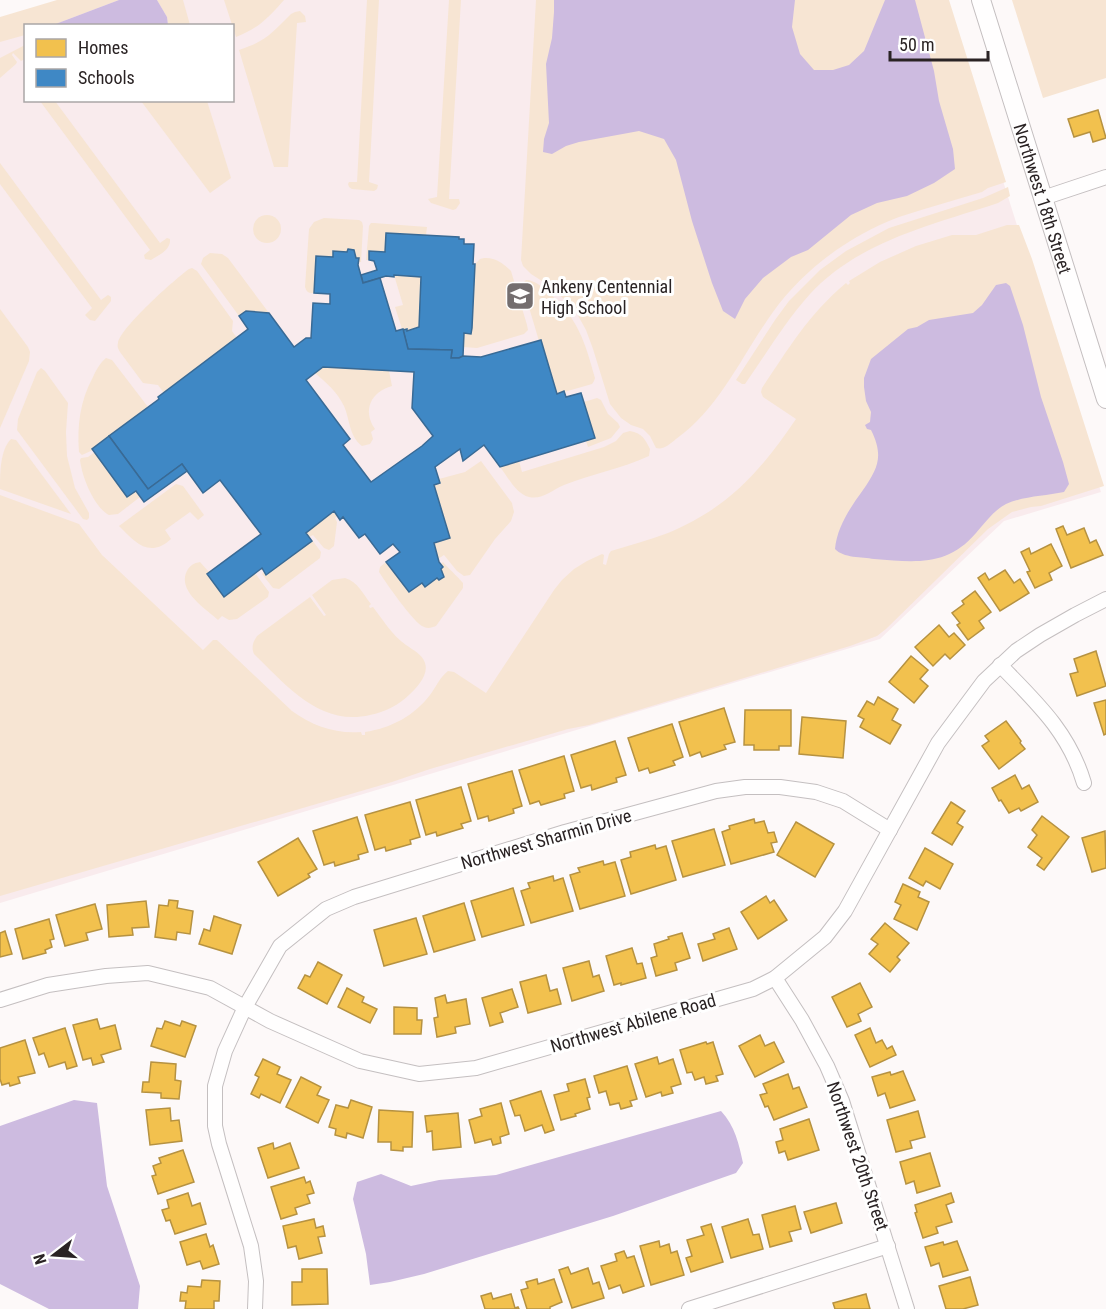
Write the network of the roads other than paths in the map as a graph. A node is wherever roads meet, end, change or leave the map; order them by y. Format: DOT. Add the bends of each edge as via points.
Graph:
graph roads {
  1 [pos="981,0"];
  2 [pos="1106,177"];
  3 [pos="1043,198"];
  4 [pos="1106,399"];
  5 [pos="1106,599"];
  6 [pos="1000,665"];
  7 [pos="1084,783"];
  8 [pos="890,830"];
  9 [pos="775,978"];
  10 [pos="0,1000"];
  11 [pos="245,1007"];
  12 [pos="888,1246"];
  13 [pos="255,1309"];
  14 [pos="689,1309"];
  15 [pos="907,1309"];
  1 -- 3 [label="main road, Northwest 18th Street"];
  2 -- 3 [label="street"];
  3 -- 4 [label="main road, Northwest 18th Street"];
  5 -- 6 [label="street, Northwest Abilene Road" via="1040,635"];
  6 -- 7 [label="street" via="1051,719 1078,764"];
  6 -- 8 [label="street, Northwest Abilene Road" via="938,743"];
  8 -- 9 [label="street, Northwest Abilene Road" via="845,911 825,937"];
  8 -- 11 [label="street, Northwest Sharmin Drive" via="843,801 816,792 745,787 716,791 565,832 326,909 280,946"];
  9 -- 11 [label="street, Northwest Abilene Road" via="753,989 476,1068 418,1074 360,1061"];
  9 -- 12 [label="street, Northwest 20th Street" via="802,1020 842,1101"];
  10 -- 11 [label="street, Northwest Abilene Road" via="48,985 148,973 210,988"];
  11 -- 13 [label="street, Northwest Sharmin Drive" via="220,1066 214,1107 219,1144 251,1246"];
  12 -- 14 [label="street"];
  12 -- 15 [label="street, Northwest 20th Street"];
}
